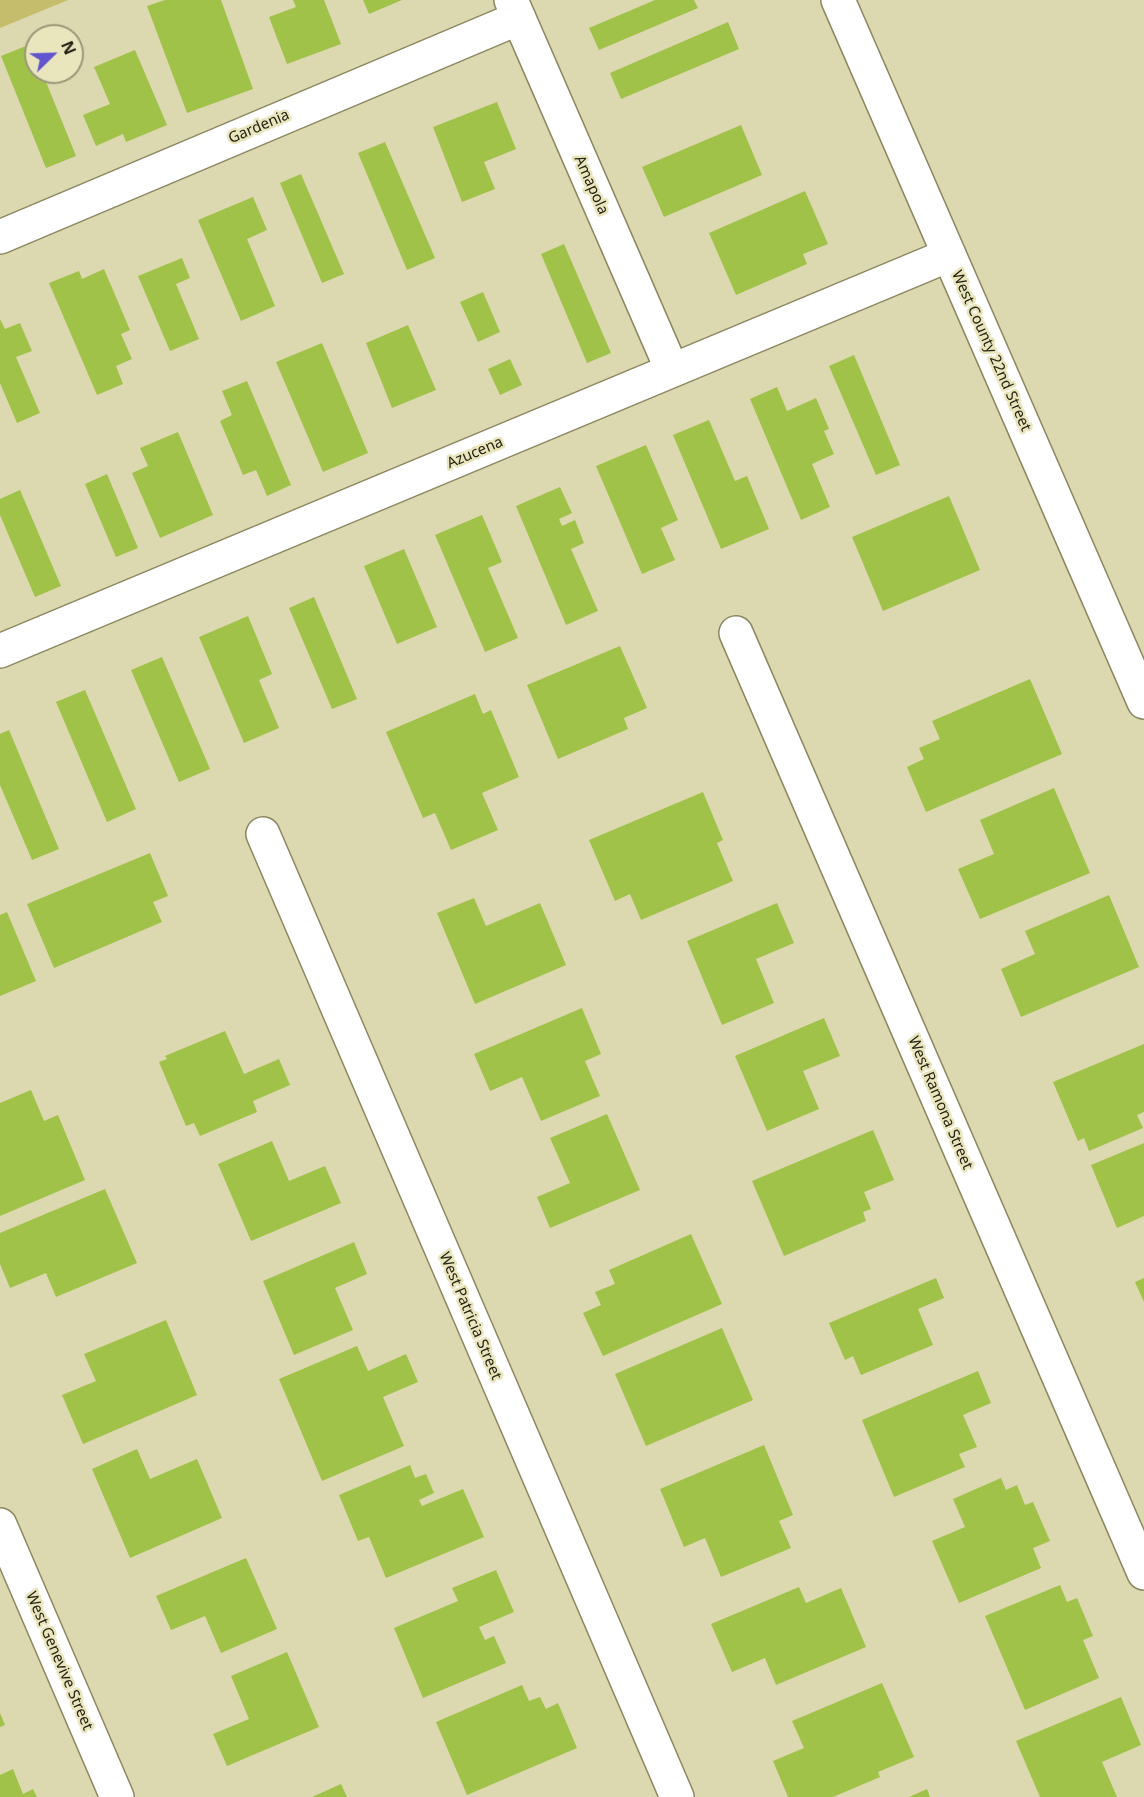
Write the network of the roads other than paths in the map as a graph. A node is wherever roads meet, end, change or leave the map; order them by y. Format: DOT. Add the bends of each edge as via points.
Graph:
graph roads {
  1 [pos="838,0"];
  2 [pos="515,9"];
  3 [pos="0,237"];
  4 [pos="949,255"];
  5 [pos="672,370"];
  6 [pos="736,633"];
  7 [pos="0,651"];
  8 [pos="1144,702"];
  9 [pos="263,834"];
  10 [pos="0,1525"];
  11 [pos="1144,1573"];
  12 [pos="117,1797"];
  13 [pos="677,1797"];
  1 -- 4 [label="street, West County 22nd Street"];
  2 -- 3 [label="street, Gardenia"];
  2 -- 5 [label="street, Amapola"];
  4 -- 5 [label="street, Azucena"];
  4 -- 8 [label="street, West County 22nd Street"];
  5 -- 7 [label="street, Azucena"];
  6 -- 11 [label="street, West Ramona Street"];
  9 -- 13 [label="street, West Patricia Street"];
  10 -- 12 [label="street, West Genevive Street"];
}
